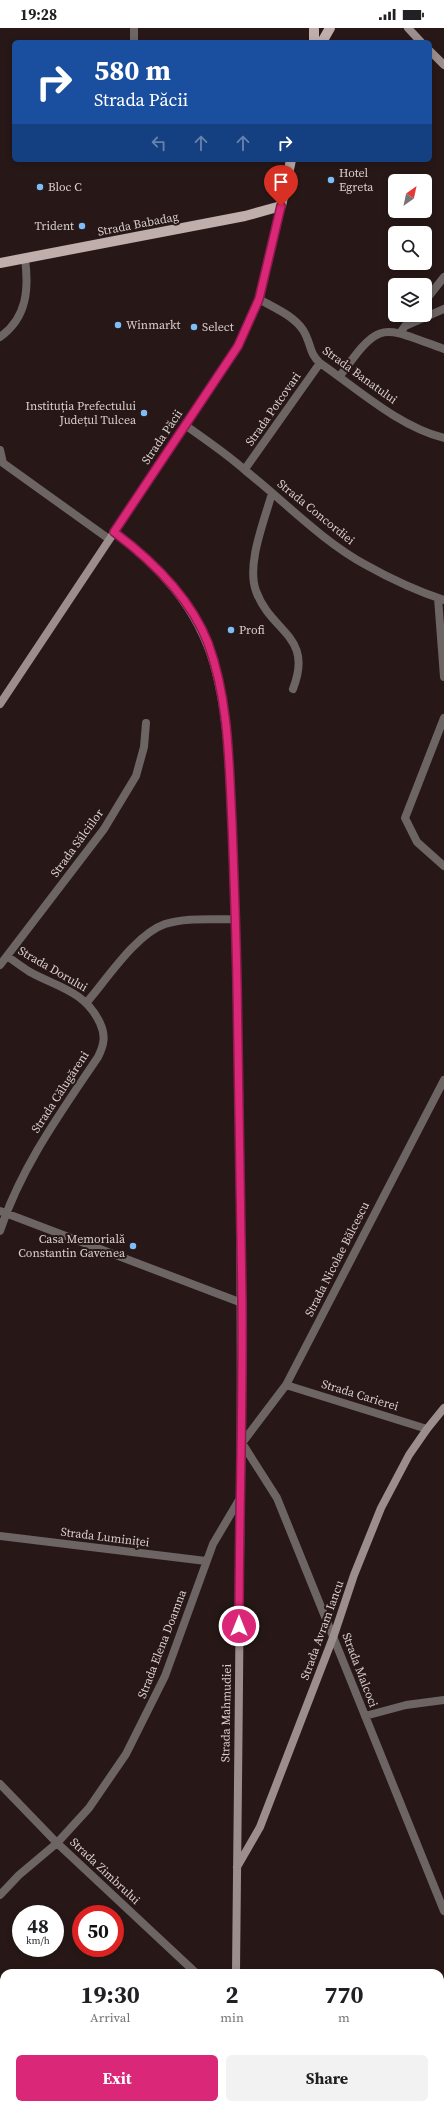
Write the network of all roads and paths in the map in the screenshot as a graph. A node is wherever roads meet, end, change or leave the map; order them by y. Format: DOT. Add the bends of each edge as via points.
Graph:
graph roads {
  1 [pos="134,28"];
  2 [pos="314,28"];
  3 [pos="330,28"];
  4 [pos="408,28"];
  5 [pos="134,40"];
  6 [pos="314,40"];
  7 [pos="323,40"];
  8 [pos="419,40"];
  9 [pos="432,53"];
  10 [pos="444,65"];
  11 [pos="291,162"];
  12 [pos="281,206"];
  13 [pos="25,259"];
  14 [pos="0,263"];
  15 [pos="444,277"];
  16 [pos="432,292"];
  17 [pos="259,299"];
  18 [pos="444,309"];
  19 [pos="408,322"];
  20 [pos="405,326"];
  21 [pos="400,333"];
  22 [pos="0,337"];
  23 [pos="444,349"];
  24 [pos="320,363"];
  25 [pos="340,376"];
  26 [pos="185,425"];
  27 [pos="444,438"];
  28 [pos="0,450"];
  29 [pos="245,470"];
  30 [pos="272,493"];
  31 [pos="114,532"];
  32 [pos="109,540"];
  33 [pos="441,599"];
  34 [pos="444,676"];
  35 [pos="293,689"];
  36 [pos="0,704"];
  37 [pos="444,718"];
  38 [pos="146,723"];
  39 [pos="444,866"];
  40 [pos="236,919"];
  41 [pos="7,956"];
  42 [pos="0,964"];
  43 [pos="87,1002"];
  44 [pos="444,1080"];
  45 [pos="3,1212"];
  46 [pos="0,1231"];
  47 [pos="242,1303"];
  48 [pos="286,1385"];
  49 [pos="444,1408"];
  50 [pos="427,1429"];
  51 [pos="242,1443"];
  52 [pos="240,1500"];
  53 [pos="0,1536"];
  54 [pos="206,1561"];
  55 [pos="334,1635"];
  56 [pos="444,1700"];
  57 [pos="365,1716"];
  58 [pos="0,1784"];
  59 [pos="57,1843"];
  60 [pos="237,1867"];
  61 [pos="0,1895"];
  62 [pos="444,1911"];
  63 [pos="192,1969"];
  64 [pos="236,1969"];
  1 -- 5 [label="street"];
  2 -- 6 [label="main road"];
  3 -- 7 [label="main road"];
  4 -- 8 [label="main road"];
  9 -- 10 [label="main road"];
  11 -- 12 [label="main road, Strada Păcii"];
  12 -- 13 [label="main road, Strada Babadag" via="238,217"];
  12 -- 17 [label="main road, Strada Păcii"];
  13 -- 14 [label="main road, Strada Babadag"];
  13 -- 22 [label="street" via="28,280 26,299 19,317"];
  15 -- 16 [label="street"];
  17 -- 24 [label="street, Strada Banatului" via="298,323 314,358"];
  17 -- 26 [label="main road, Strada Păcii" via="238,346"];
  18 -- 20 [label="street"];
  19 -- 20 [label="street"];
  20 -- 21 [label="street"];
  21 -- 23 [label="street"];
  21 -- 25 [label="street" via="382,331 372,336"];
  24 -- 25 [label="street, Strada Banatului"];
  24 -- 29 [label="street, Strada Potcovari"];
  25 -- 27 [label="street, Strada Banatului" via="400,419 418,429"];
  26 -- 29 [label="street, Strada Concordiei"];
  26 -- 31 [label="main road, Strada Păcii"];
  28 -- 32 [label="street" via="3,463"];
  29 -- 30 [label="street, Strada Concordiei"];
  30 -- 33 [label="street, Strada Concordiei" via="311,526 365,565"];
  30 -- 35 [label="street" via="256,552 253,576 255,590 265,609 285,631 299,654 299,675"];
  31 -- 32 [label="main road, Strada Păcii"];
  31 -- 40 [label="main road, Strada Mahmudiei" via="154,565 177,591 195,617 209,648 221,691 225,722"];
  32 -- 36 [label="main road, Strada Păcii"];
  33 -- 34 [label="street"];
  37 -- 39 [label="street" via="405,818 417,842"];
  38 -- 41 [label="street, Strada Sălciilor" via="144,747 136,776 104,828"];
  40 -- 43 [label="street" via="183,920 154,928 125,957"];
  40 -- 47 [label="main road, Strada Mahmudiei"];
  41 -- 42 [label="street, Strada Sălciilor"];
  41 -- 43 [label="street, Strada Dorului" via="29,971"];
  43 -- 45 [label="street, Strada Călugăreni" via="101,1027 104,1036 103,1047 47,1131"];
  44 -- 48 [label="street, Strada Nicolae Bălcescu"];
  45 -- 46 [label="street, Strada Călugăreni"];
  45 -- 47 [label="street"];
  47 -- 51 [label="main road, Strada Mahmudiei"];
  48 -- 50 [label="street, Strada Carierei"];
  48 -- 51 [label="street, Strada Nicolae Bălcescu"];
  49 -- 50 [label="main road, Strada Avram Iancu"];
  50 -- 55 [label="main road, Strada Avram Iancu" via="409,1455 382,1508 354,1575"];
  51 -- 52 [label="main road, Strada Mahmudiei"];
  51 -- 55 [label="street, Strada Malcoci" via="277,1498"];
  52 -- 54 [label="street, Strada Elena Doamna" via="213,1544"];
  52 -- 60 [label="main road, Strada Mahmudiei"];
  53 -- 54 [label="street, Strada Luminiței"];
  54 -- 59 [label="street, Strada Elena Doamna" via="165,1676 141,1727 89,1808"];
  55 -- 57 [label="street, Strada Malcoci"];
  55 -- 60 [label="main road, Strada Avram Iancu" via="260,1827"];
  56 -- 57 [label="street"];
  57 -- 62 [label="street, Strada Malcoci"];
  58 -- 59 [label="street, Strada Zimbrului"];
  59 -- 61 [label="street, Strada Elena Doamna"];
  59 -- 63 [label="street, Strada Zimbrului"];
  60 -- 64 [label="main road, Strada Mahmudiei"];
}
